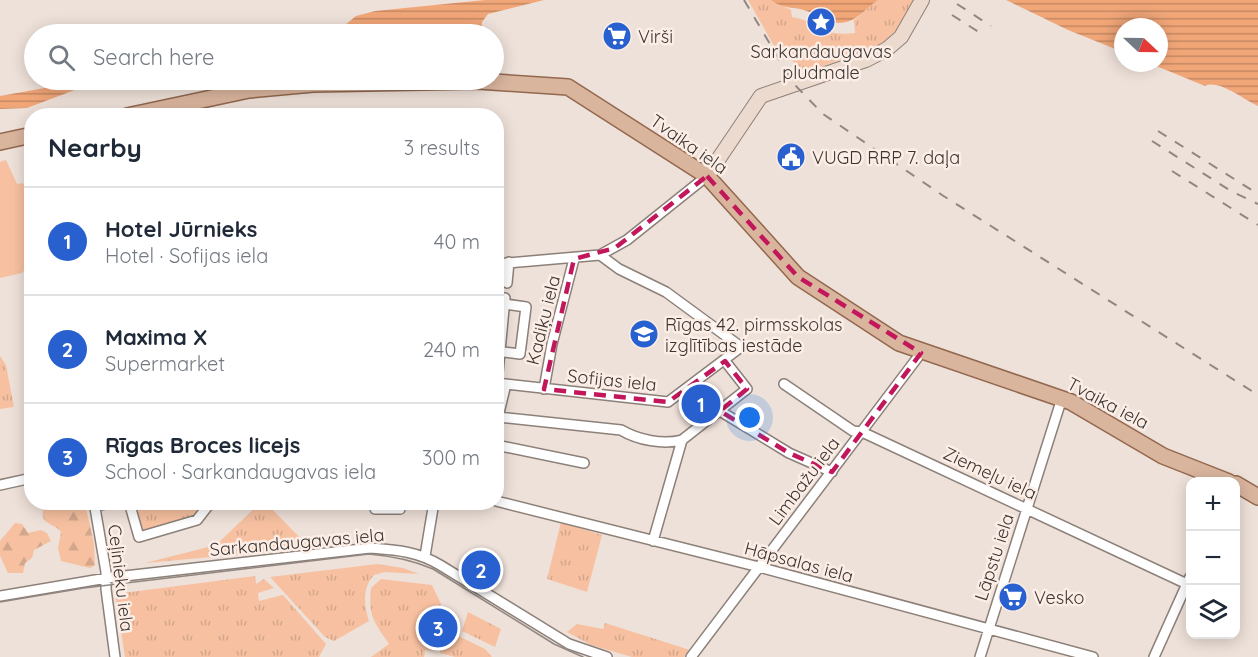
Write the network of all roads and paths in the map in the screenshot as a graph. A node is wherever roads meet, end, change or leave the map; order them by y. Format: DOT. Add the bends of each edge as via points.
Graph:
graph roads {
  1 [pos="922,1"];
  2 [pos="504,83"];
  3 [pos="249,90"];
  4 [pos="165,108"];
  5 [pos="24,137"];
  6 [pos="0,142"];
  7 [pos="707,176"];
  8 [pos="600,255"];
  9 [pos="574,259"];
  10 [pos="509,262"];
  11 [pos="504,263"];
  12 [pos="507,283"];
  13 [pos="504,307"];
  14 [pos="504,352"];
  15 [pos="921,353"];
  16 [pos="725,361"];
  17 [pos="504,384"];
  18 [pos="784,384"];
  19 [pos="544,389"];
  20 [pos="1062,398"];
  21 [pos="720,411"];
  22 [pos="504,418"];
  23 [pos="861,432"];
  24 [pos="682,440"];
  25 [pos="504,447"];
  26 [pos="584,463"];
  27 [pos="832,472"];
  28 [pos="1212,477"];
  29 [pos="24,480"];
  30 [pos="0,485"];
  31 [pos="1240,489"];
  32 [pos="1258,497"];
  33 [pos="504,503"];
  34 [pos="1027,509"];
  35 [pos="95,510"];
  36 [pos="131,510"];
  37 [pos="205,510"];
  38 [pos="433,510"];
  39 [pos="653,541"];
  40 [pos="425,556"];
  41 [pos="759,567"];
  42 [pos="107,578"];
  43 [pos="1186,580"];
  44 [pos="1187,585"];
  45 [pos="0,596"];
  46 [pos="989,628"];
  47 [pos="114,657"];
  48 [pos="607,657"];
  49 [pos="691,657"];
  50 [pos="980,657"];
  51 [pos="1093,657"];
  52 [pos="1154,657"];
  1 -- 7 [label="street" via="901,37 875,56 761,96"];
  2 -- 7 [label="main road, Tvaika iela" via="568,87"];
  3 -- 4 [label="main road, Tvaika iela"];
  5 -- 6 [label="main road"];
  7 -- 8 [label="street" via="627,240"];
  7 -- 15 [label="main road, Tvaika iela" via="798,277 862,321"];
  8 -- 9 [label="street"];
  8 -- 16 [label="street, Sofijas iela" via="666,292 741,347"];
  9 -- 10 [label="street"];
  9 -- 19 [label="street, Kadiķu iela"];
  10 -- 11 [label="street"];
  10 -- 12 [label="street"];
  13 -- 14 [label="street" via="505,301 526,307 520,354"];
  15 -- 20 [label="main road, Tvaika iela"];
  15 -- 23 [label="street, Limbažu iela"];
  16 -- 19 [label="street, Sofijas iela" via="668,402"];
  16 -- 21 [label="street" via="747,389"];
  17 -- 19 [label="street, Sofijas iela"];
  18 -- 23 [label="street, Ziemeļu iela" via="853,431"];
  20 -- 28 [label="main road, Tvaika iela" via="1163,456"];
  20 -- 34 [label="street, Lāpstu iela"];
  21 -- 24 [label="street"];
  21 -- 27 [label="street" via="789,453"];
  22 -- 24 [label="street" via="621,430 633,437 672,442"];
  23 -- 27 [label="street, Limbažu iela"];
  23 -- 34 [label="street, Ziemeļu iela"];
  24 -- 39 [label="street"];
  25 -- 26 [label="street"];
  27 -- 41 [label="street, Limbažu iela"];
  29 -- 30 [label="street"];
  31 -- 32 [label="main road, Tvaika iela"];
  33 -- 39 [label="street, Hāpsalas iela"];
  34 -- 43 [label="street, Ziemeļu iela"];
  34 -- 46 [label="street, Lāpstu iela"];
  35 -- 42 [label="street, Ceļinieku iela"];
  36 -- 37 [label="street" via="139,537 197,520"];
  38 -- 40 [label="street"];
  39 -- 41 [label="street, Hāpsalas iela"];
  40 -- 42 [label="street, Sarkandaugavas iela" via="370,548"];
  40 -- 48 [label="street, Sarkandaugavas iela" via="569,644"];
  41 -- 46 [label="street, Hāpsalas iela"];
  41 -- 49 [label="street, Limbažu iela"];
  42 -- 45 [label="street, Sarkandaugavas iela"];
  42 -- 47 [label="street, Ceļinieku iela"];
  44 -- 52 [label="street"];
  46 -- 50 [label="street, Lāpstu iela"];
  46 -- 51 [label="street, Hāpsalas iela"];
}
